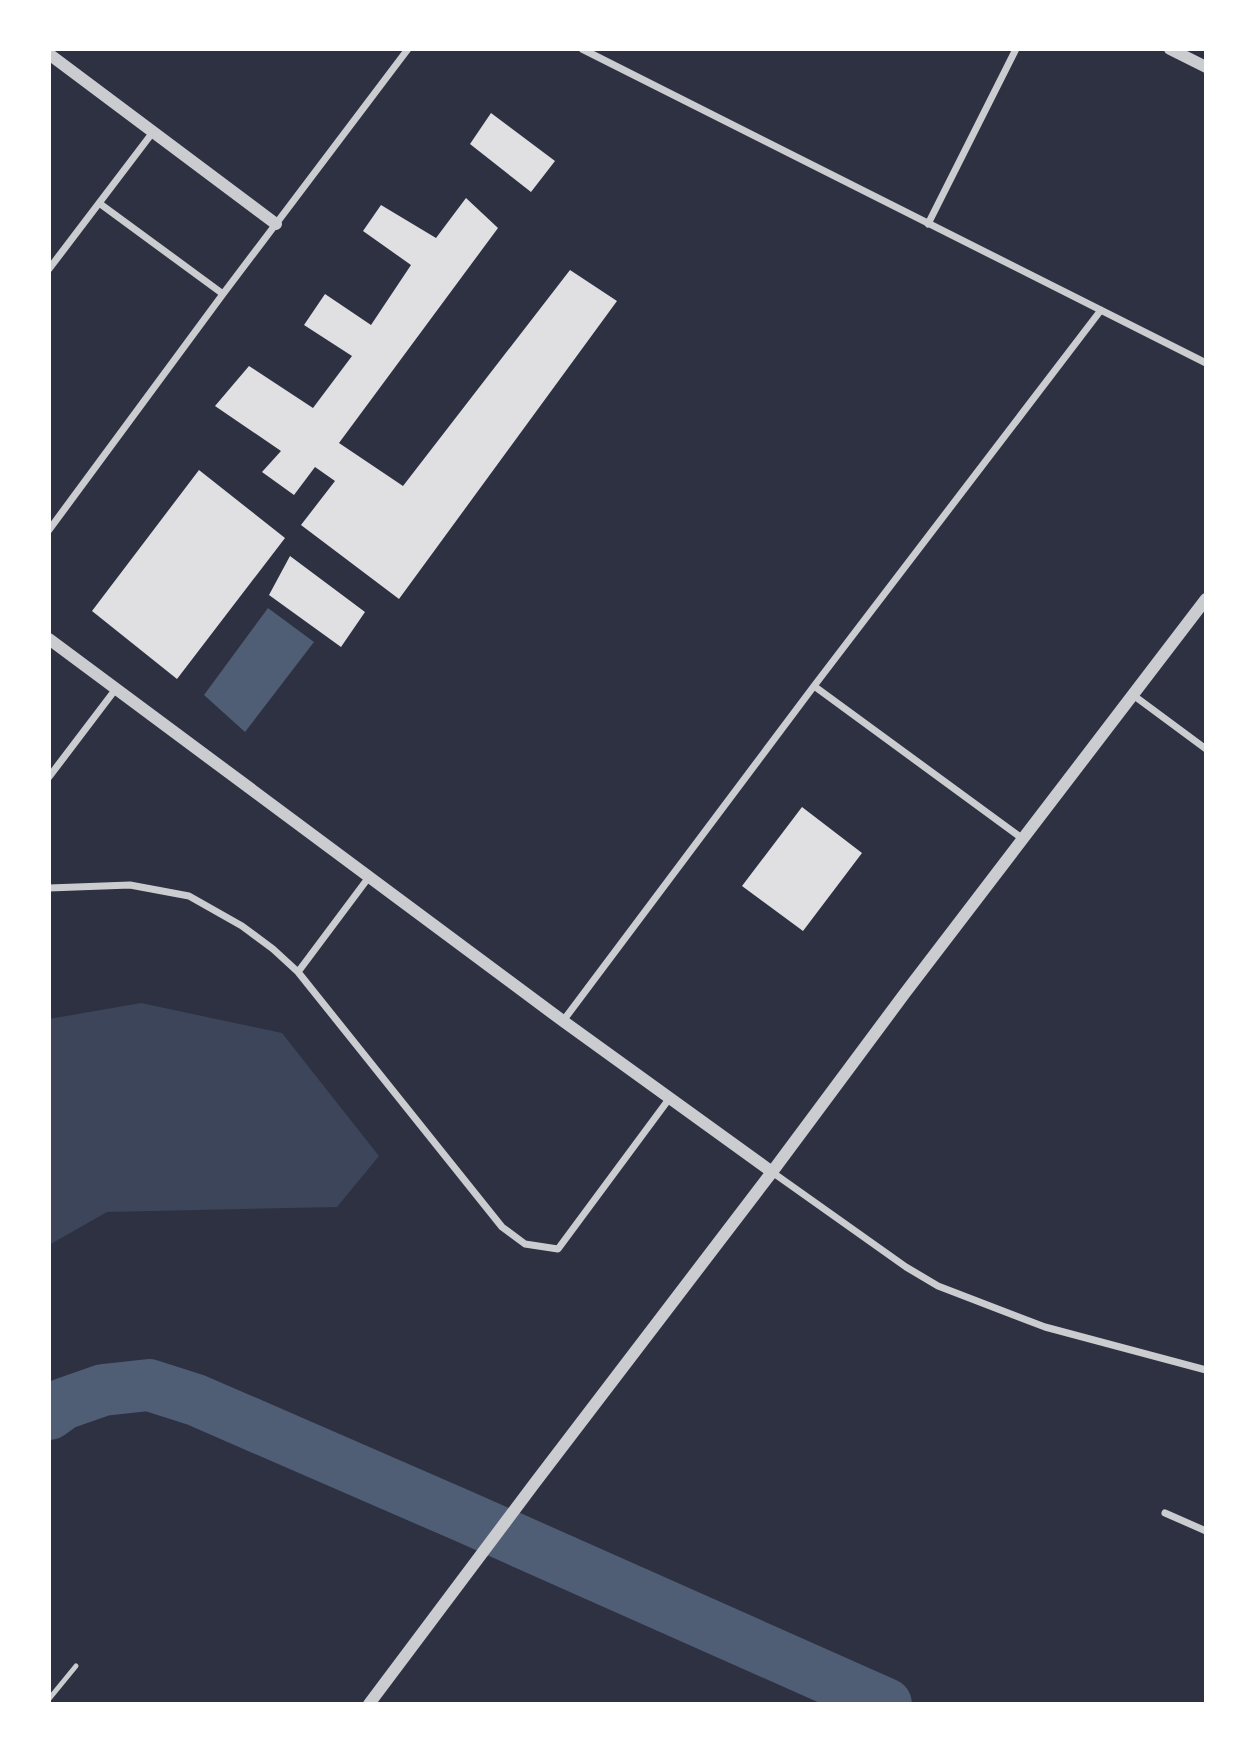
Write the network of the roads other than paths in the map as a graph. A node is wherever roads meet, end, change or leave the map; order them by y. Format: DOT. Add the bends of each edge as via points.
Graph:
graph roads {
  1 [pos="408,49"];
  2 [pos="582,49"];
  3 [pos="1016,49"];
  4 [pos="1170,49"];
  5 [pos="49,54"];
  6 [pos="1206,67"];
  7 [pos="153,132"];
  8 [pos="99,203"];
  9 [pos="276,224"];
  10 [pos="928,224"];
  11 [pos="49,269"];
  12 [pos="223,294"];
  13 [pos="1101,310"];
  14 [pos="1206,363"];
  15 [pos="49,530"];
  16 [pos="1206,598"];
  17 [pos="49,639"];
  18 [pos="814,686"];
  19 [pos="116,690"];
  20 [pos="1133,695"];
  21 [pos="1206,750"];
  22 [pos="49,777"];
  23 [pos="1023,839"];
  24 [pos="369,877"];
  25 [pos="49,888"];
  26 [pos="298,972"];
  27 [pos="563,1021"];
  28 [pos="669,1099"];
  29 [pos="772,1172"];
  30 [pos="1206,1370"];
  31 [pos="1165,1513"];
  32 [pos="1206,1531"];
  33 [pos="76,1666"];
  34 [pos="49,1699"];
  35 [pos="369,1704"];
  1 -- 9 [label="street"];
  2 -- 10 [label="street"];
  3 -- 10 [label="street"];
  4 -- 6 [label="street"];
  5 -- 7 [label="street"];
  7 -- 8 [label="street"];
  7 -- 9 [label="street"];
  8 -- 11 [label="street"];
  8 -- 12 [label="street"];
  9 -- 12 [label="street"];
  10 -- 13 [label="street"];
  12 -- 15 [label="street"];
  13 -- 14 [label="street"];
  13 -- 18 [label="street"];
  16 -- 20 [label="street"];
  17 -- 19 [label="street"];
  18 -- 23 [label="street"];
  18 -- 27 [label="street"];
  19 -- 22 [label="street"];
  19 -- 24 [label="street"];
  20 -- 21 [label="street"];
  20 -- 23 [label="street"];
  23 -- 29 [label="street"];
  24 -- 26 [label="street"];
  24 -- 27 [label="street"];
  25 -- 26 [label="street" via="130,886 189,896 242,926"];
  26 -- 28 [label="street" via="502,1227 524,1244 558,1249"];
  27 -- 28 [label="street"];
  28 -- 29 [label="street"];
  29 -- 30 [label="street" via="939,1286 1045,1327"];
  29 -- 35 [label="street"];
  31 -- 32 [label="street"];
  33 -- 34 [label="lane"];
}
